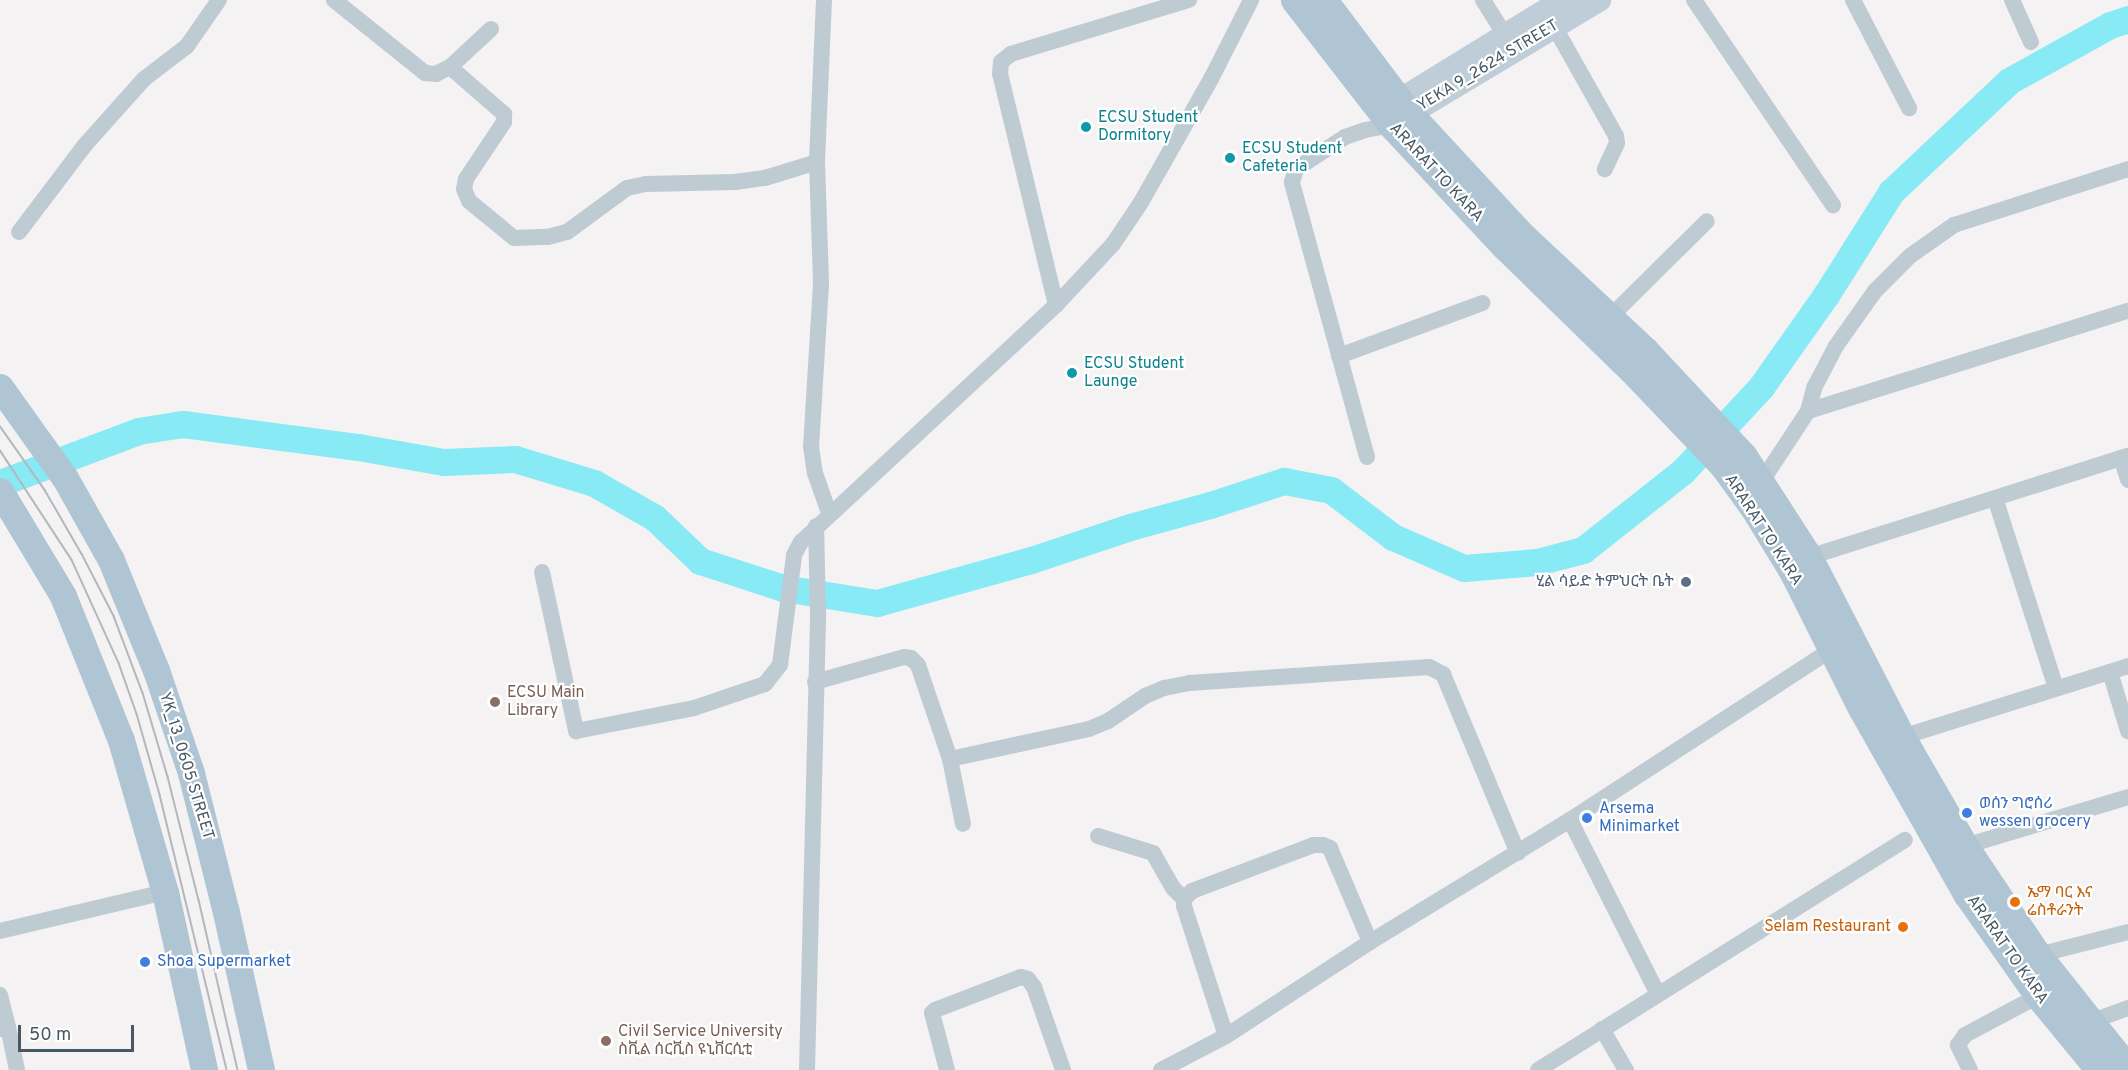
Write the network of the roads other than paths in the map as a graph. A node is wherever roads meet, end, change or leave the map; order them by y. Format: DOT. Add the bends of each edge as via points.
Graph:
graph roads {
  1 [pos="219,0"];
  2 [pos="328,0"];
  3 [pos="334,0"];
  4 [pos="824,0"];
  5 [pos="1189,0"];
  6 [pos="1251,0"];
  7 [pos="1294,0"];
  8 [pos="1324,0"];
  9 [pos="1483,0"];
  10 [pos="1563,0"];
  11 [pos="1599,0"];
  12 [pos="1694,0"];
  13 [pos="1853,0"];
  14 [pos="2012,0"];
  15 [pos="1554,26"];
  16 [pos="491,29"];
  17 [pos="1504,34"];
  18 [pos="2031,42"];
  19 [pos="450,67"];
  20 [pos="1459,73"];
  21 [pos="1909,108"];
  22 [pos="1389,116"];
  23 [pos="817,162"];
  24 [pos="1605,169"];
  25 [pos="2128,169"];
  26 [pos="1833,205"];
  27 [pos="1707,221"];
  28 [pos="19,231"];
  29 [pos="1512,239"];
  30 [pos="1482,303"];
  31 [pos="1056,305"];
  32 [pos="2128,311"];
  33 [pos="1610,317"];
  34 [pos="1339,356"];
  35 [pos="0,387"];
  36 [pos="1808,411"];
  37 [pos="1703,428"];
  38 [pos="1367,457"];
  39 [pos="2125,457"];
  40 [pos="2128,480"];
  41 [pos="1763,496"];
  42 [pos="1995,498"];
  43 [pos="6,500"];
  44 [pos="829,513"];
  45 [pos="816,526"];
  46 [pos="1809,557"];
  47 [pos="542,572"];
  48 [pos="1842,642"];
  49 [pos="2128,666"];
  50 [pos="2110,672"];
  51 [pos="815,682"];
  52 [pos="2056,688"];
  53 [pos="2128,731"];
  54 [pos="1902,737"];
  55 [pos="950,759"];
  56 [pos="2128,797"];
  57 [pos="1570,820"];
  58 [pos="963,824"];
  59 [pos="1098,836"];
  60 [pos="1905,840"];
  61 [pos="1965,846"];
  62 [pos="1518,853"];
  63 [pos="165,892"];
  64 [pos="1184,898"];
  65 [pos="0,931"];
  66 [pos="2128,932"];
  67 [pos="1370,942"];
  68 [pos="2037,956"];
  69 [pos="1658,994"];
  70 [pos="0,995"];
  71 [pos="2038,996"];
  72 [pos="2128,1008"];
  73 [pos="2079,1027"];
  74 [pos="4,1028"];
  75 [pos="1602,1029"];
  76 [pos="1226,1036"];
  77 [pos="2128,1068"];
  78 [pos="16,1070"];
  79 [pos="204,1070"];
  80 [pos="261,1070"];
  81 [pos="807,1070"];
  82 [pos="946,1070"];
  83 [pos="1064,1070"];
  84 [pos="1161,1070"];
  85 [pos="1538,1070"];
  86 [pos="1626,1070"];
  87 [pos="1970,1070"];
  88 [pos="2099,1070"];
  1 -- 28 [label="street" via="187,46 144,79 85,145"];
  2 -- 3 [label="street"];
  3 -- 19 [label="street" via="425,73 436,74"];
  4 -- 23 [label="street"];
  5 -- 31 [label="street" via="1011,54 1001,62 1000,74"];
  6 -- 31 [label="street" via="1211,79 1125,228"];
  7 -- 22 [label="main road, ARARAT TO KARA"];
  8 -- 22 [label="main road, ARARAT TO KARA"];
  9 -- 17 [label="street"];
  10 -- 17 [label="main road, YEKA 9_2624 STREET"];
  11 -- 15 [label="main road, YEKA 9_2624 STREET"];
  12 -- 26 [label="street"];
  13 -- 21 [label="street"];
  14 -- 18 [label="street"];
  15 -- 20 [label="main road, YEKA 9_2624 STREET"];
  15 -- 24 [label="street" via="1616,136 1617,143"];
  16 -- 19 [label="street"];
  17 -- 20 [label="main road, YEKA 9_2624 STREET"];
  19 -- 23 [label="street" via="504,114 504,122 466,179 464,189 469,201 514,238 567,232 627,188 765,178"];
  20 -- 22 [label="main road, YEKA 9_2624 STREET"];
  22 -- 29 [label="main road, ARARAT TO KARA"];
  22 -- 34 [label="street" via="1345,137 1296,169 1292,182"];
  23 -- 44 [label="street" via="821,284 812,446 815,473"];
  25 -- 36 [label="street" via="1954,225 1910,256 1875,291 1836,346 1814,388"];
  27 -- 33 [label="street"];
  29 -- 33 [label="main road, ARARAT TO KARA"];
  29 -- 37 [label="main road, ARARAT TO KARA"];
  30 -- 34 [label="street"];
  31 -- 44 [label="street"];
  32 -- 36 [label="street"];
  33 -- 37 [label="main road, ARARAT TO KARA"];
  34 -- 38 [label="street"];
  35 -- 80 [label="main road, YK_13_0605 STREET" via="64,478 111,560 156,670 191,772"];
  36 -- 41 [label="street"];
  37 -- 41 [label="main road, ARARAT TO KARA"];
  39 -- 40 [label="street"];
  39 -- 42 [label="street"];
  41 -- 46 [label="main road, ARARAT TO KARA"];
  41 -- 48 [label="main road, ARARAT TO KARA" via="1792,571"];
  42 -- 46 [label="street"];
  42 -- 52 [label="street"];
  43 -- 63 [label="main road" via="63,596 93,666 121,740"];
  44 -- 45 [label="street"];
  45 -- 47 [label="street" via="794,555 780,665 765,684 694,708 576,731"];
  45 -- 51 [label="street" via="819,566"];
  46 -- 48 [label="main road, ARARAT TO KARA"];
  48 -- 54 [label="main road, ARARAT TO KARA"];
  48 -- 57 [label="street"];
  48 -- 71 [label="main road, ARARAT TO KARA" via="1861,708 1967,895"];
  49 -- 50 [label="street"];
  50 -- 52 [label="street"];
  50 -- 53 [label="street"];
  51 -- 55 [label="street" via="911,658 918,665"];
  51 -- 81 [label="street"];
  52 -- 54 [label="street"];
  54 -- 61 [label="main road, ARARAT TO KARA"];
  55 -- 58 [label="street"];
  55 -- 62 [label="street" via="1089,729 1145,696 1189,683 1429,667 1443,674"];
  56 -- 61 [label="street"];
  57 -- 62 [label="street"];
  57 -- 69 [label="street"];
  59 -- 64 [label="street" via="1153,853 1173,888"];
  60 -- 69 [label="street"];
  61 -- 68 [label="main road, ARARAT TO KARA"];
  62 -- 67 [label="street"];
  63 -- 65 [label="street"];
  63 -- 79 [label="main road"];
  64 -- 67 [label="street" via="1192,891 1323,845 1330,848"];
  64 -- 76 [label="street"];
  66 -- 68 [label="street"];
  67 -- 76 [label="street"];
  68 -- 73 [label="main road, ARARAT TO KARA"];
  69 -- 75 [label="street"];
  70 -- 74 [label="street"];
  71 -- 73 [label="main road, ARARAT TO KARA"];
  71 -- 87 [label="street" via="1965,1035 1958,1045"];
  72 -- 73 [label="street"];
  73 -- 77 [label="main road, ARARAT TO KARA"];
  73 -- 88 [label="main road, ARARAT TO KARA"];
  74 -- 78 [label="street"];
  75 -- 85 [label="street"];
  75 -- 86 [label="street"];
  76 -- 84 [label="street"];
  82 -- 83 [label="street" via="932,1013 1021,977 1034,987"];
}
